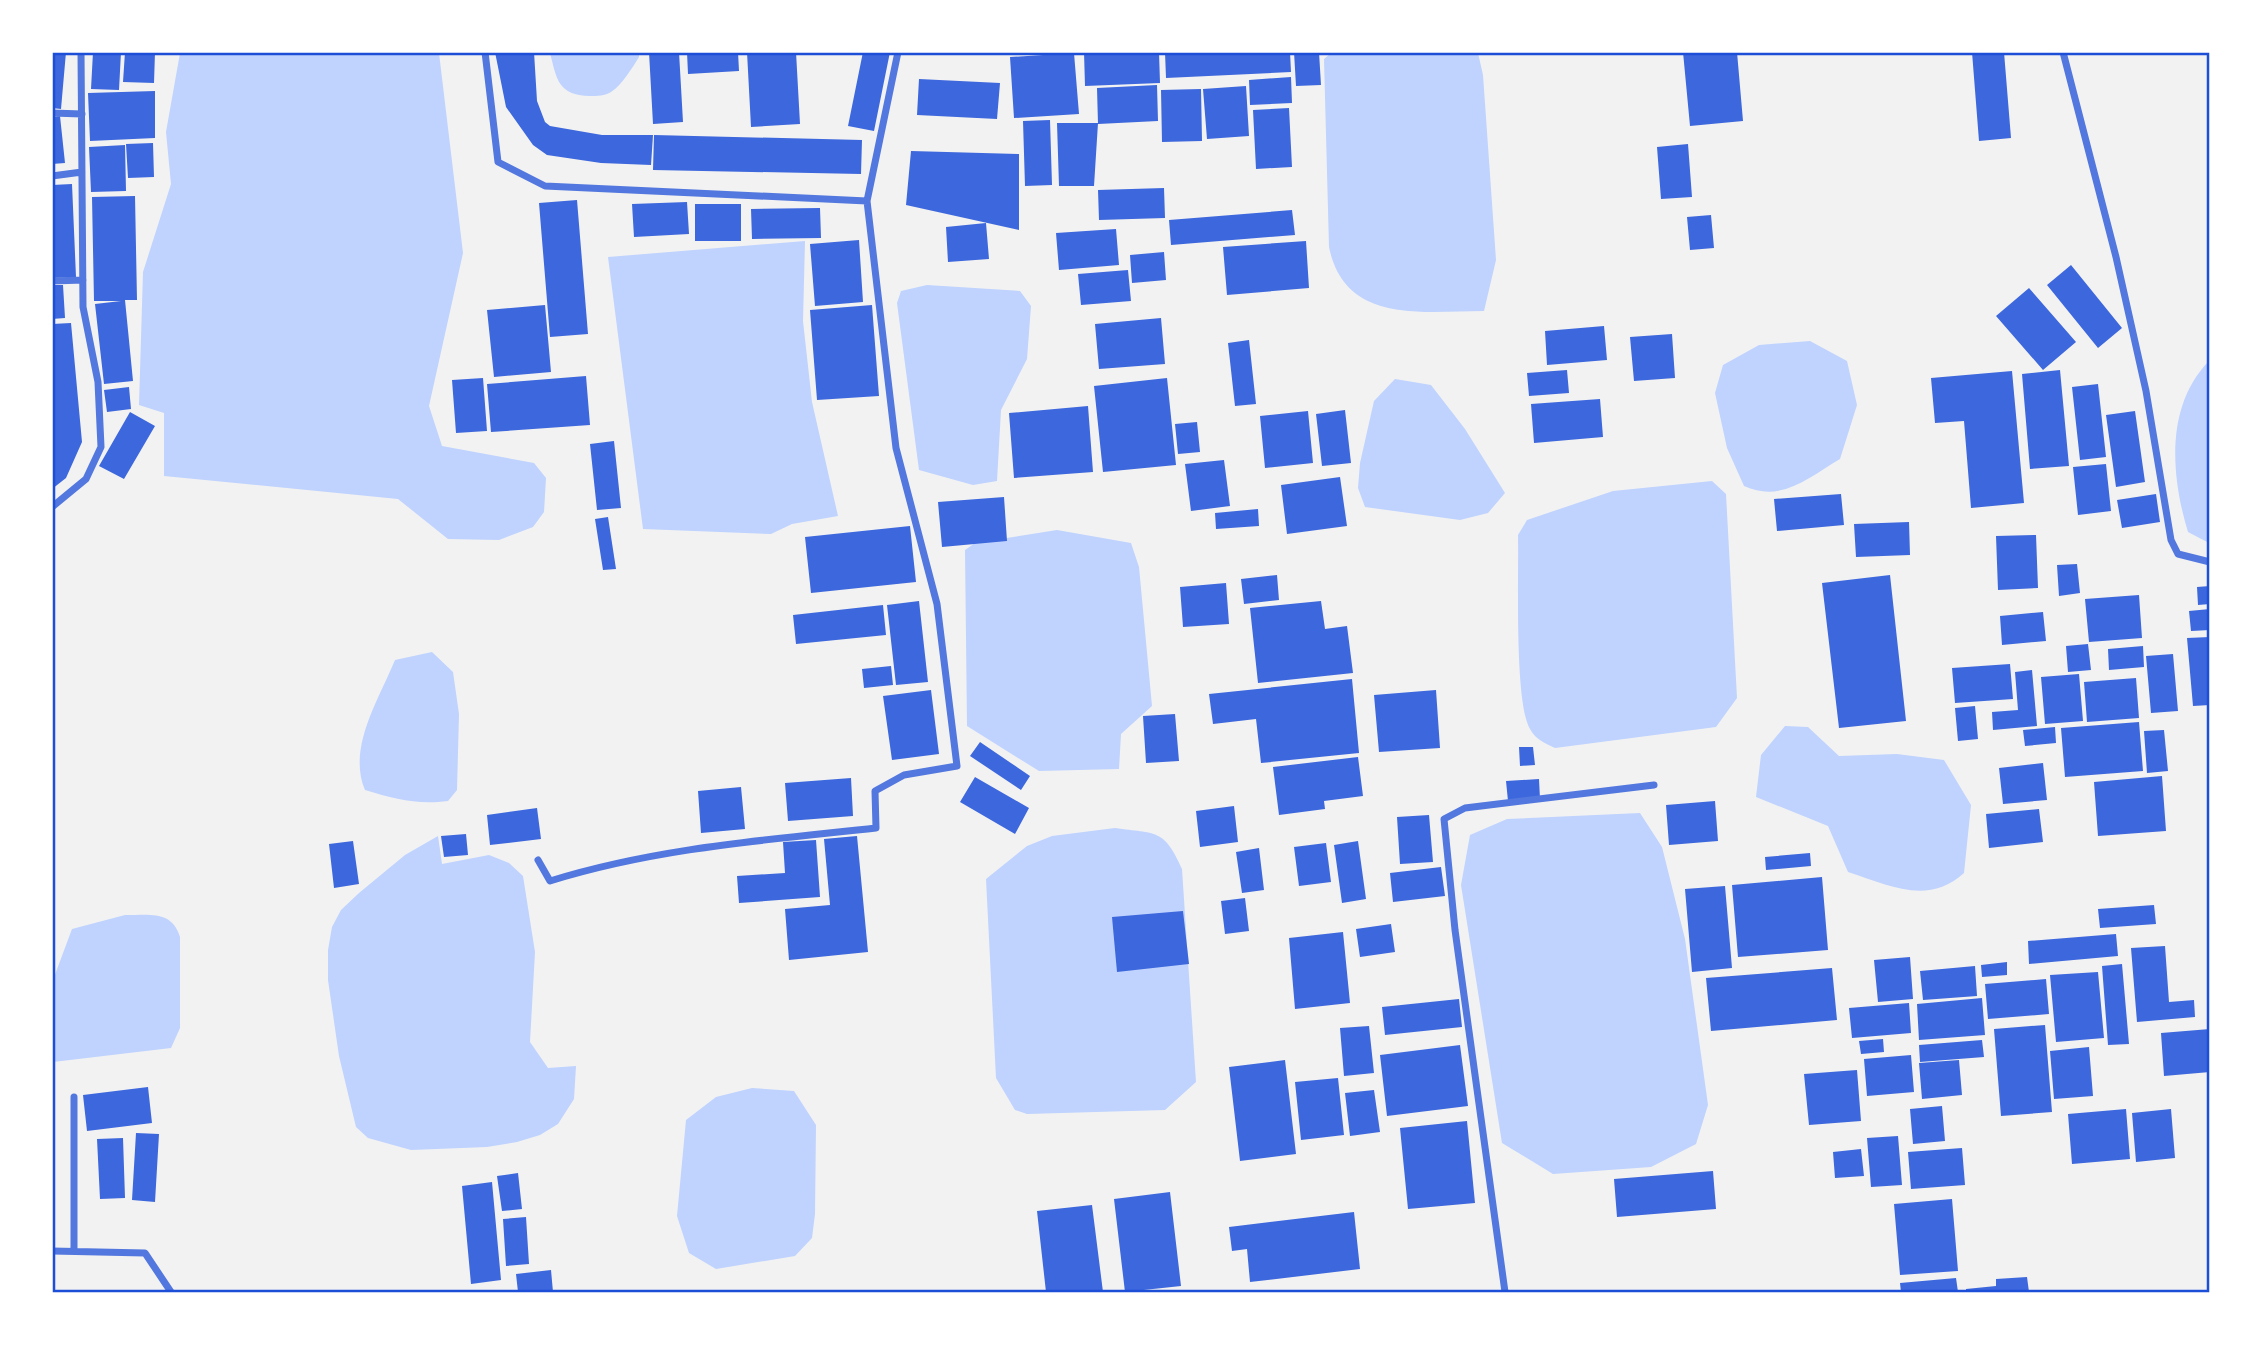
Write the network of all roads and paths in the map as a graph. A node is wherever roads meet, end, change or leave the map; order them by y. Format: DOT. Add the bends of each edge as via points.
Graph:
graph roads {
  1 [pos="81,52"];
  2 [pos="485,52"];
  3 [pos="898,52"];
  4 [pos="2063,52"];
  5 [pos="52,113"];
  6 [pos="82,114"];
  7 [pos="82,172"];
  8 [pos="52,176"];
  9 [pos="867,201"];
  10 [pos="83,280"];
  11 [pos="52,281"];
  12 [pos="52,507"];
  13 [pos="2210,562"];
  14 [pos="1654,785"];
  15 [pos="538,860"];
  16 [pos="74,1097"];
  17 [pos="74,1250"];
  18 [pos="52,1251"];
  19 [pos="170,1293"];
  20 [pos="1505,1293"];
  1 -- 6 [label="street"];
  2 -- 9 [label="street" via="498,162 545,186"];
  3 -- 9 [label="street"];
  4 -- 13 [label="street" via="2132,324 2171,540 2178,554"];
  5 -- 6 [label="street"];
  6 -- 7 [label="street"];
  7 -- 8 [label="street"];
  7 -- 10 [label="street"];
  9 -- 15 [label="street" via="896,448 937,604 957,766 904,775 875,791 876,828 712,845 596,867 550,881"];
  10 -- 11 [label="street"];
  10 -- 12 [label="street" via="83,307 98,382 101,447 86,479"];
  14 -- 20 [label="street" via="1465,808 1444,819"];
  16 -- 17 [label="street"];
  17 -- 18 [label="street"];
  17 -- 19 [label="street" via="145,1253"];
}
